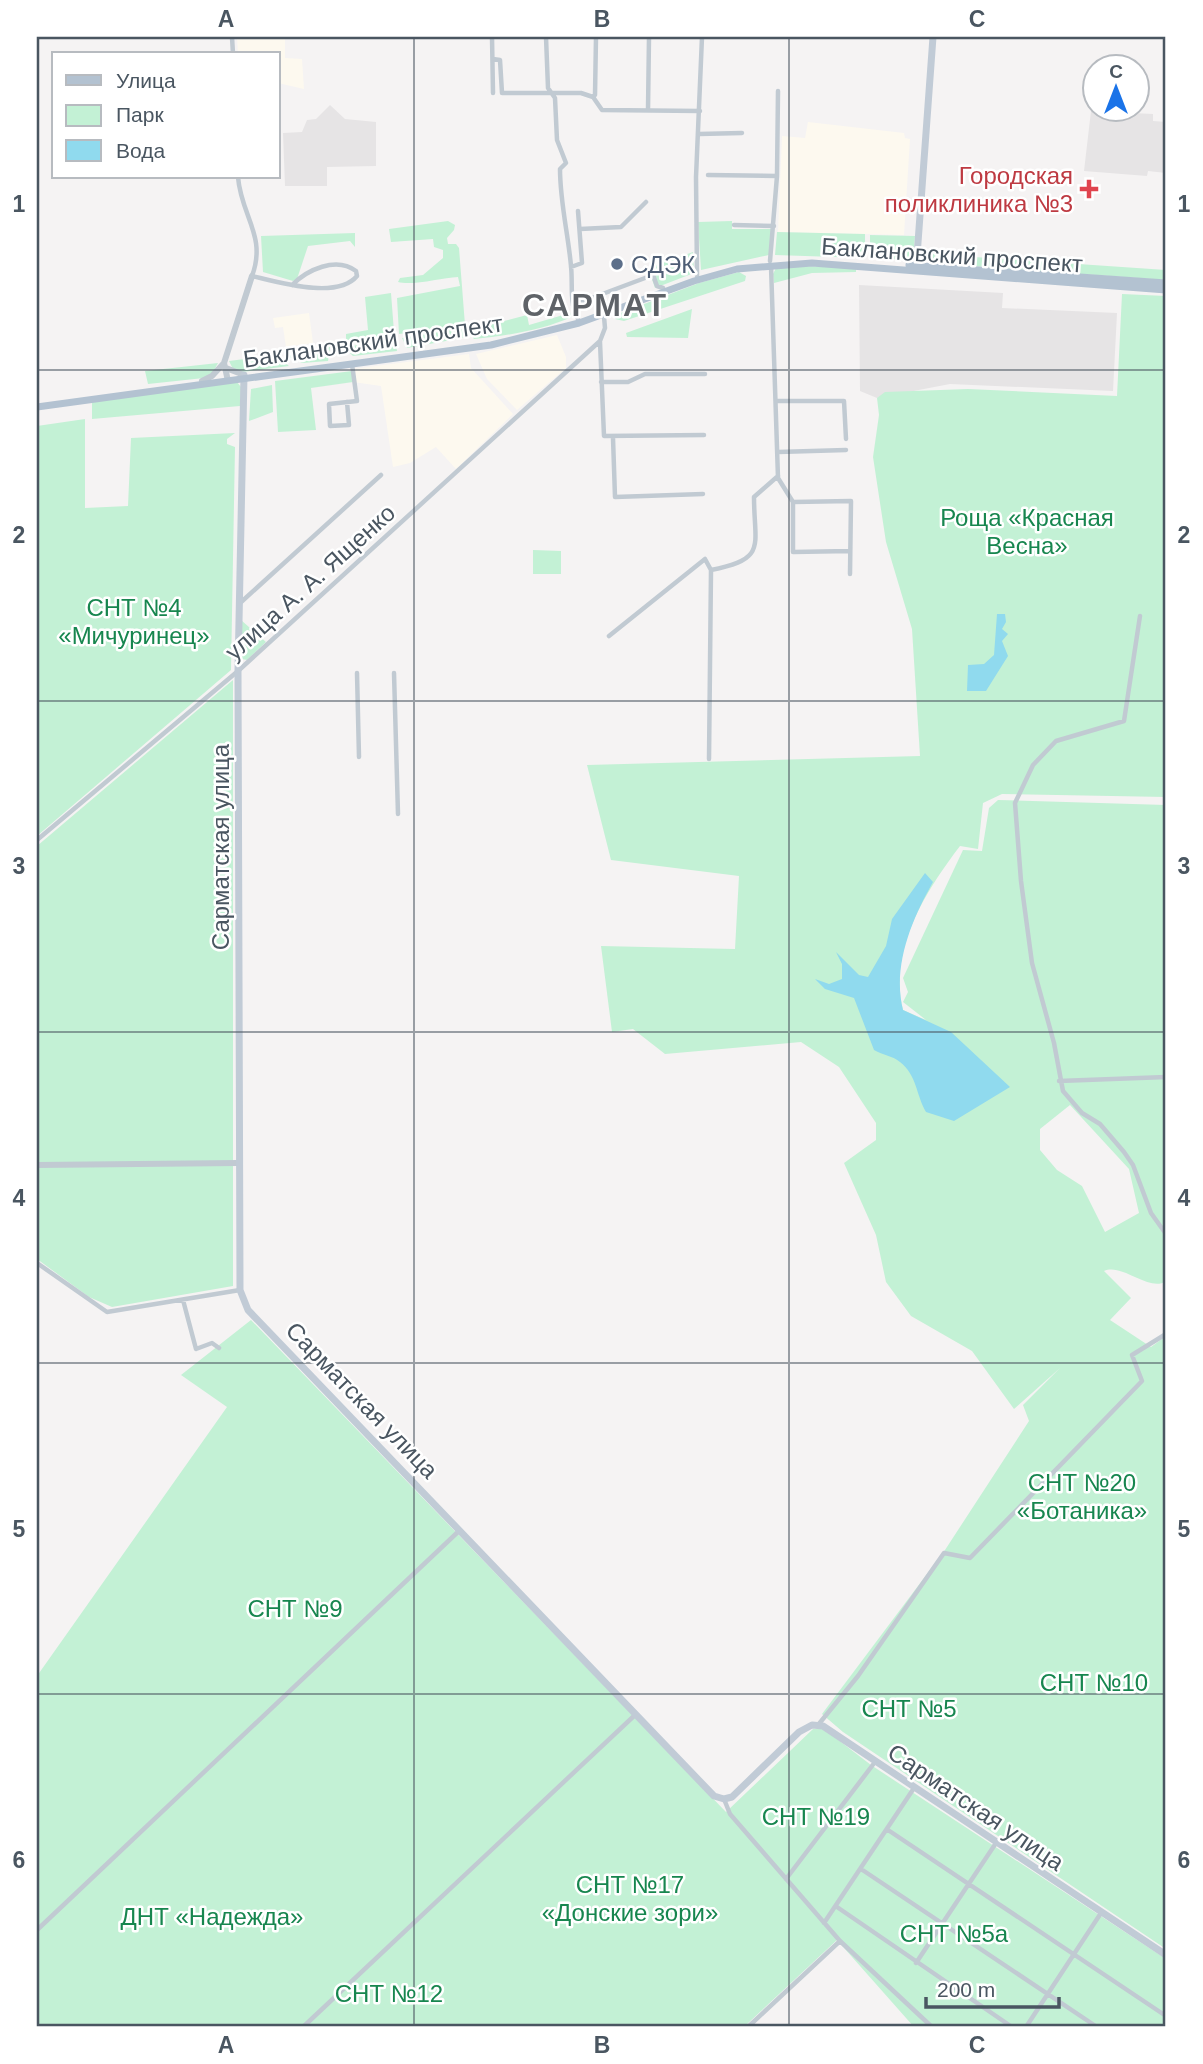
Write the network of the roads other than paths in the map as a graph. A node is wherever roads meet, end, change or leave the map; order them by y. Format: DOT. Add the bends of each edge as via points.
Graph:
graph roads {
  1 [pos="492,37"];
  2 [pos="546,37"];
  3 [pos="596,37"];
  4 [pos="649,37"];
  5 [pos="702,37"];
  6 [pos="933,37"];
  7 [pos="493,59"];
  8 [pos="778,91"];
  9 [pos="493,93"];
  10 [pos="550,93"];
  11 [pos="593,97"];
  12 [pos="648,110"];
  13 [pos="700,111"];
  14 [pos="699,134"];
  15 [pos="741,134"];
  16 [pos="708,175"];
  17 [pos="777,176"];
  18 [pos="238,178"];
  19 [pos="646,202"];
  20 [pos="578,211"];
  21 [pos="734,225"];
  22 [pos="774,226"];
  23 [pos="580,229"];
  24 [pos="771,263"];
  25 [pos="571,267"];
  26 [pos="916,268"];
  27 [pos="252,276"];
  28 [pos="697,276"];
  29 [pos="1166,283"];
  30 [pos="292,285"];
  31 [pos="663,288"];
  32 [pos="1166,290"];
  33 [pos="603,294"];
  34 [pos="573,305"];
  35 [pos="605,312"];
  36 [pos="578,319"];
  37 [pos="600,341"];
  38 [pos="470,346"];
  39 [pos="224,363"];
  40 [pos="352,365"];
  41 [pos="705,374"];
  42 [pos="244,377"];
  43 [pos="227,379"];
  44 [pos="202,381"];
  45 [pos="601,382"];
  46 [pos="776,401"];
  47 [pos="347,402"];
  48 [pos="37,405"];
  49 [pos="704,435"];
  50 [pos="613,438"];
  51 [pos="846,439"];
  52 [pos="846,450"];
  53 [pos="778,452"];
  54 [pos="381,475"];
  55 [pos="778,475"];
  56 [pos="703,494"];
  57 [pos="793,502"];
  58 [pos="850,551"];
  59 [pos="711,570"];
  60 [pos="850,574"];
  61 [pos="239,604"];
  62 [pos="1140,615"];
  63 [pos="609,636"];
  64 [pos="238,671"];
  65 [pos="357,673"];
  66 [pos="394,673"];
  67 [pos="359,757"];
  68 [pos="709,759"];
  69 [pos="398,814"];
  70 [pos="37,840"];
  71 [pos="1166,1077"];
  72 [pos="1059,1081"];
  73 [pos="237,1163"];
  74 [pos="37,1165"];
  75 [pos="1166,1234"];
  76 [pos="37,1263"];
  77 [pos="240,1290"];
  78 [pos="183,1300"];
  79 [pos="1166,1334"];
  80 [pos="219,1348"];
  81 [pos="460,1530"];
  82 [pos="636,1714"];
  83 [pos="818,1725"];
  84 [pos="874,1762"];
  85 [pos="914,1788"];
  86 [pos="724,1799"];
  87 [pos="888,1830"];
  88 [pos="996,1843"];
  89 [pos="861,1869"];
  90 [pos="786,1879"];
  91 [pos="968,1884"];
  92 [pos="837,1907"];
  93 [pos="1101,1913"];
  94 [pos="824,1923"];
  95 [pos="942,1923"];
  96 [pos="37,1930"];
  97 [pos="840,1941"];
  98 [pos="1074,1954"];
  99 [pos="1166,1955"];
  100 [pos="916,1963"];
  101 [pos="1048,1994"];
  102 [pos="1166,2016"];
  103 [pos="303,2027"];
  104 [pos="748,2027"];
  105 [pos="932,2027"];
  106 [pos="1012,2027"];
  107 [pos="1026,2027"];
  108 [pos="1097,2027"];
  1 -- 7 [label="street"];
  2 -- 10 [label="street"];
  3 -- 11 [label="street"];
  4 -- 12 [label="street"];
  5 -- 13 [label="street"];
  6 -- 26 [label="main road"];
  7 -- 9 [label="street"];
  7 -- 10 [label="street" via="500,60 502,93"];
  8 -- 17 [label="street"];
  10 -- 11 [label="street"];
  10 -- 25 [label="street" via="555,98 558,140 566,163 560,169 560,195"];
  11 -- 12 [label="street" via="602,110"];
  12 -- 13 [label="street"];
  13 -- 14 [label="street"];
  14 -- 15 [label="street"];
  14 -- 28 [label="street"];
  16 -- 17 [label="street"];
  17 -- 22 [label="street"];
  18 -- 27 [label="street" via="239,197 259,246"];
  19 -- 23 [label="street" via="621,227"];
  20 -- 23 [label="street"];
  21 -- 22 [label="street"];
  22 -- 24 [label="street"];
  23 -- 25 [label="street" via="582,263"];
  24 -- 26 [label="main road, Баклановский проспект" via="813,259"];
  24 -- 28 [label="main road, Баклановский проспект" via="736,265"];
  24 -- 35 [label="main road, Баклановский проспект" via="707,277"];
  24 -- 46 [label="street"];
  25 -- 34 [label="street"];
  26 -- 29 [label="main road, Баклановский проспект"];
  26 -- 32 [label="main road, Баклановский проспект"];
  27 -- 30 [label="street"];
  27 -- 39 [label="street"];
  28 -- 31 [label="main road, Баклановский проспект"];
  30 -- 30 [label="street" via="349,284 357,276 349,266 313,268"];
  31 -- 33 [label="street" via="657,286 653,275"];
  31 -- 35 [label="main road, Баклановский проспект"];
  33 -- 34 [label="street"];
  33 -- 35 [label="street"];
  34 -- 36 [label="street"];
  35 -- 36 [label="main road, Баклановский проспект"];
  35 -- 37 [label="street"];
  35 -- 38 [label="main road, Баклановский проспект" via="552,331"];
  36 -- 38 [label="main road, Баклановский проспект"];
  37 -- 45 [label="street"];
  37 -- 64 [label="street, улица А. А. Ященко"];
  38 -- 40 [label="main road, Баклановский проспект"];
  38 -- 42 [label="main road, Баклановский проспект"];
  39 -- 42 [label="street" via="229,372"];
  39 -- 43 [label="street"];
  39 -- 44 [label="street"];
  40 -- 42 [label="main road, Баклановский проспект"];
  40 -- 47 [label="street" via="357,401"];
  41 -- 45 [label="street" via="645,374 628,382"];
  42 -- 43 [label="main road, Баклановский проспект"];
  42 -- 61 [label="main road, Сарматская улица"];
  43 -- 44 [label="main road, Баклановский проспект"];
  43 -- 48 [label="main road, Баклановский проспект"];
  44 -- 48 [label="main road, Баклановский проспект"];
  45 -- 50 [label="street" via="604,436"];
  46 -- 51 [label="street" via="844,401"];
  46 -- 53 [label="street"];
  47 -- 47 [label="street" via="329,404 330,426 349,425"];
  49 -- 50 [label="street"];
  50 -- 56 [label="street" via="615,497"];
  52 -- 53 [label="street"];
  53 -- 55 [label="street"];
  54 -- 61 [label="street"];
  55 -- 57 [label="street"];
  55 -- 59 [label="street" via="754,497 757,534 752,555 739,565"];
  57 -- 58 [label="street" via="793,552"];
  57 -- 58 [label="street" via="851,500"];
  58 -- 60 [label="street"];
  59 -- 63 [label="street" via="705,559"];
  59 -- 68 [label="street"];
  61 -- 64 [label="main road, Сарматская улица"];
  62 -- 72 [label="street" via="1124,721 1056,741 1033,765 1015,803 1026,930"];
  64 -- 70 [label="street, улица А. А. Ященко"];
  64 -- 77 [label="main road, Сарматская улица"];
  65 -- 67 [label="street"];
  66 -- 69 [label="street"];
  71 -- 72 [label="street"];
  72 -- 75 [label="street" via="1082,1113 1100,1124 1129,1159 1151,1213"];
  73 -- 74 [label="street"];
  76 -- 78 [label="street" via="107,1312"];
  77 -- 78 [label="street"];
  77 -- 81 [label="main road, Сарматская улица" via="248,1310"];
  78 -- 80 [label="street" via="196,1349 212,1343"];
  79 -- 83 [label="street" via="1132,1355 1142,1381 971,1558 944,1553"];
  81 -- 82 [label="main road, Сарматская улица"];
  81 -- 96 [label="street"];
  82 -- 86 [label="main road, Сарматская улица" via="710,1792"];
  82 -- 103 [label="street"];
  83 -- 84 [label="main road, Сарматская улица"];
  83 -- 86 [label="main road" via="799,1732 737,1794"];
  84 -- 85 [label="main road, Сарматская улица"];
  84 -- 90 [label="street"];
  85 -- 87 [label="street"];
  85 -- 88 [label="main road, Сарматская улица"];
  86 -- 90 [label="street" via="730,1815"];
  87 -- 89 [label="street"];
  87 -- 91 [label="street"];
  88 -- 91 [label="street"];
  88 -- 93 [label="main road, Сарматская улица"];
  89 -- 92 [label="street"];
  89 -- 95 [label="street"];
  90 -- 94 [label="street"];
  91 -- 95 [label="street"];
  91 -- 98 [label="street"];
  92 -- 94 [label="street"];
  92 -- 100 [label="street"];
  93 -- 98 [label="street"];
  93 -- 99 [label="main road, Сарматская улица"];
  94 -- 97 [label="street"];
  95 -- 100 [label="street"];
  95 -- 101 [label="street"];
  97 -- 104 [label="street"];
  97 -- 105 [label="street"];
  98 -- 101 [label="street"];
  98 -- 102 [label="street"];
  100 -- 106 [label="street"];
  101 -- 107 [label="street"];
  101 -- 108 [label="street"];
}
